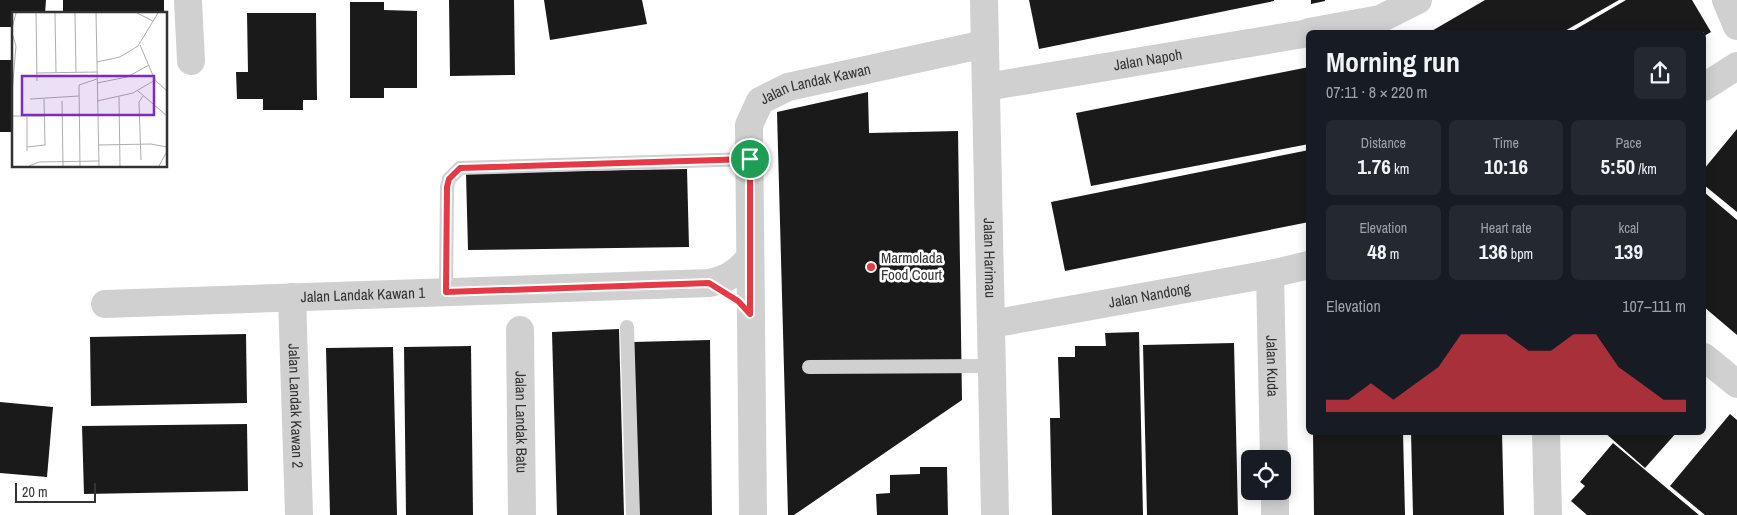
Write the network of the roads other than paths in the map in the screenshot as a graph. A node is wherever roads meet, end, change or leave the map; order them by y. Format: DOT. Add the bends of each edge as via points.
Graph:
graph roads {
  1 [pos="188,0"];
  2 [pos="984,0"];
  3 [pos="1418,0"];
  4 [pos="1726,0"];
  5 [pos="1737,26"];
  6 [pos="1320,30"];
  7 [pos="1306,33"];
  8 [pos="985,44"];
  9 [pos="191,61"];
  10 [pos="1737,66"];
  11 [pos="1706,86"];
  12 [pos="986,87"];
  13 [pos="750,159"];
  14 [pos="750,258"];
  15 [pos="1306,266"];
  16 [pos="1270,274"];
  17 [pos="709,283"];
  18 [pos="446,292"];
  19 [pos="292,297"];
  20 [pos="105,304"];
  21 [pos="750,314"];
  22 [pos="991,324"];
  23 [pos="627,327"];
  24 [pos="520,330"];
  25 [pos="1706,359"];
  26 [pos="992,366"];
  27 [pos="809,367"];
  28 [pos="1737,384"];
  29 [pos="1546,435"];
  30 [pos="1274,450"];
  31 [pos="1275,500"];
  32 [pos="299,515"];
  33 [pos="522,515"];
  34 [pos="633,515"];
  35 [pos="753,515"];
  36 [pos="995,515"];
  37 [pos="1275,515"];
  38 [pos="1548,515"];
  1 -- 9 [label="street"];
  2 -- 8 [label="street, Jalan Harimau"];
  3 -- 6 [label="street, Jalan Napoh" via="1380,19"];
  4 -- 5 [label="street"];
  7 -- 12 [label="street, Jalan Napoh"];
  8 -- 12 [label="street, Jalan Harimau"];
  8 -- 13 [label="street, Jalan Landak Kawan" via="788,87 760,101 749,125"];
  10 -- 11 [label="street"];
  12 -- 22 [label="street, Jalan Harimau"];
  13 -- 14 [label="street, Jalan Landak Kawan"];
  13 -- 18 [label="lane" via="460,168 449,179 447,187"];
  14 -- 17 [label="street, Jalan Landak Kawan 1" via="728,279"];
  14 -- 21 [label="street, Jalan Landak Kawan"];
  15 -- 16 [label="street, Jalan Nandong"];
  16 -- 22 [label="street, Jalan Nandong"];
  16 -- 30 [label="street, Jalan Kuda"];
  17 -- 18 [label="street, Jalan Landak Kawan 1"];
  17 -- 21 [label="street" via="738,301"];
  18 -- 19 [label="street, Jalan Landak Kawan 1"];
  19 -- 20 [label="street, Jalan Landak Kawan 1"];
  19 -- 32 [label="street, Jalan Landak Kawan 2"];
  21 -- 35 [label="street, Jalan Landak Kawan"];
  22 -- 26 [label="street, Jalan Harimau"];
  23 -- 34 [label="lane"];
  24 -- 33 [label="street, Jalan Landak Batu"];
  25 -- 28 [label="street"];
  26 -- 27 [label="lane"];
  26 -- 36 [label="street, Jalan Harimau"];
  29 -- 38 [label="street"];
  31 -- 37 [label="street"];
}
